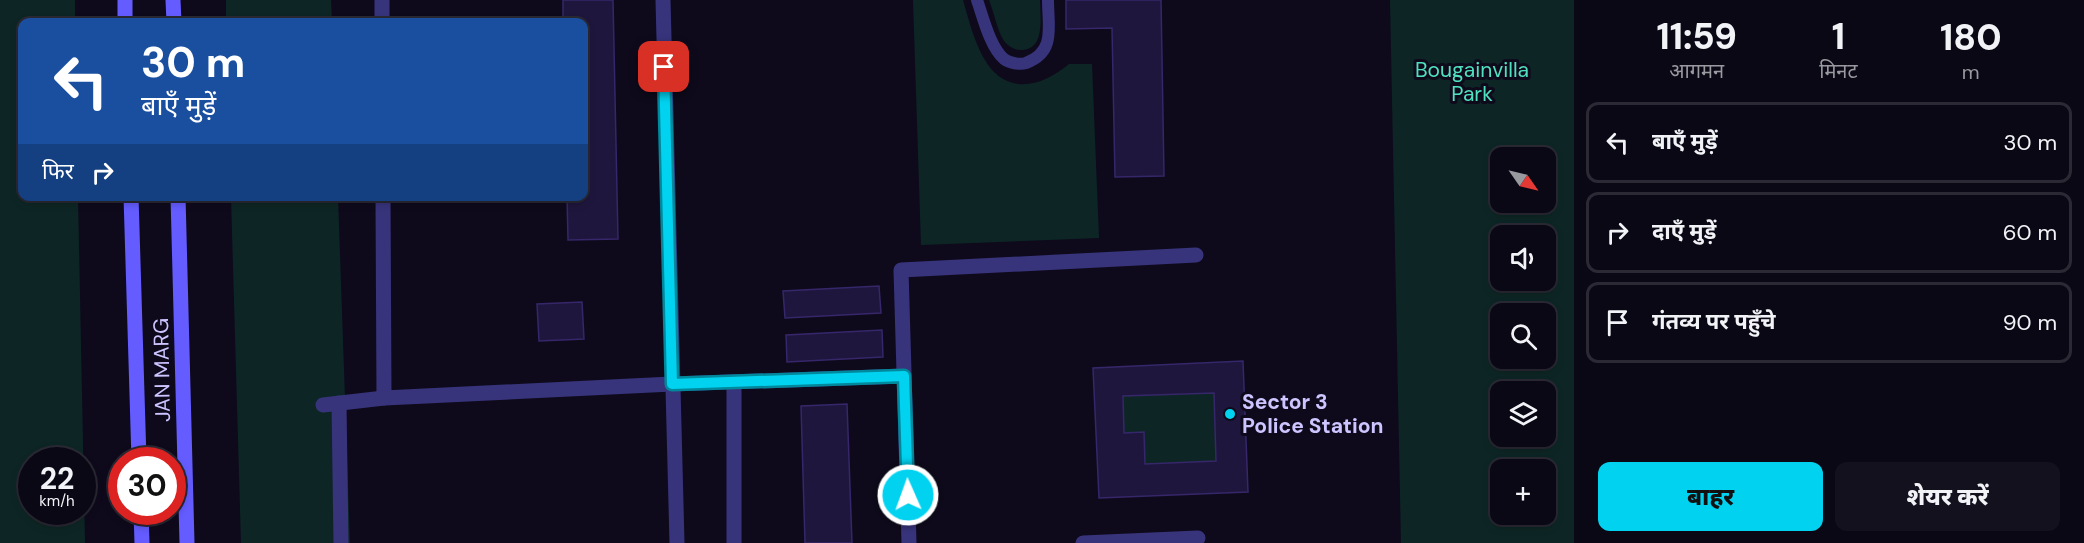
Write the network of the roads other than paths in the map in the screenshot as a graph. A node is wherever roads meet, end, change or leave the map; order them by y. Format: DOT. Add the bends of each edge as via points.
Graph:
graph roads {
  1 [pos="125,0"];
  2 [pos="173,0"];
  3 [pos="382,0"];
  4 [pos="663,0"];
  5 [pos="977,0"];
  6 [pos="1048,0"];
  7 [pos="125,18"];
  8 [pos="174,18"];
  9 [pos="382,18"];
  10 [pos="131,201"];
  11 [pos="178,201"];
  12 [pos="383,201"];
  13 [pos="1196,255"];
  14 [pos="904,376"];
  15 [pos="734,382"];
  16 [pos="672,384"];
  17 [pos="384,398"];
  18 [pos="339,403"];
  19 [pos="323,405"];
  20 [pos="139,447"];
  21 [pos="141,525"];
  22 [pos="1198,538"];
  23 [pos="142,543"];
  24 [pos="187,543"];
  25 [pos="341,543"];
  26 [pos="678,543"];
  27 [pos="734,543"];
  28 [pos="909,543"];
  29 [pos="1083,543"];
  1 -- 7 [label="main road"];
  2 -- 8 [label="main road"];
  3 -- 9 [label="street"];
  4 -- 16 [label="street"];
  5 -- 6 [label="lane" via="991,40 1005,59 1022,65 1037,59 1048,45"];
  10 -- 20 [label="main road, JAN MARG"];
  11 -- 24 [label="main road, JAN MARG"];
  12 -- 17 [label="street"];
  13 -- 14 [label="street" via="901,270"];
  14 -- 15 [label="street"];
  14 -- 28 [label="street"];
  15 -- 16 [label="street"];
  15 -- 27 [label="street"];
  16 -- 17 [label="street"];
  16 -- 26 [label="street"];
  17 -- 18 [label="street"];
  18 -- 19 [label="street"];
  18 -- 25 [label="street"];
  21 -- 23 [label="main road"];
  22 -- 29 [label="street"];
}
